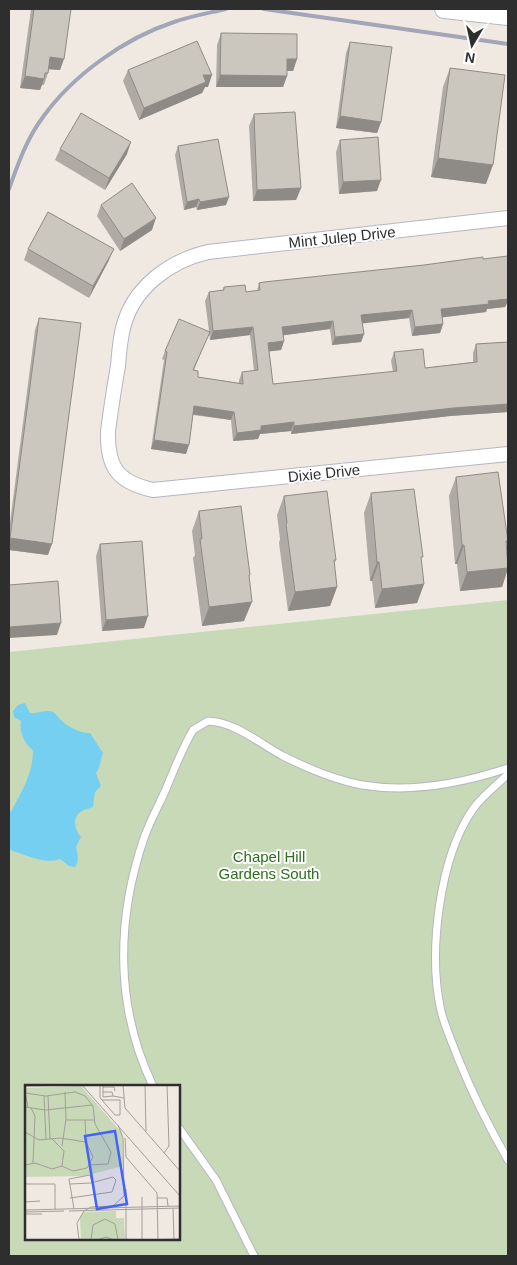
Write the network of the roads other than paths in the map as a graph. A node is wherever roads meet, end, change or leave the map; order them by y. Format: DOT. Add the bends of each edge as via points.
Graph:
graph roads {
  1 [pos="444,9"];
  2 [pos="508,16"];
  3 [pos="508,218"];
  4 [pos="508,454"];
  5 [pos="141,487"];
  6 [pos="508,768"];
  7 [pos="508,774"];
  8 [pos="153,1085"];
  9 [pos="180,1129"];
  10 [pos="508,1160"];
  11 [pos="254,1256"];
  1 -- 2 [label="street"];
  3 -- 5 [label="street, Mint Julep Drive" via="208,252 193,255 163,270 140,294 123,327 108,431 110,461 125,480"];
  4 -- 5 [label="street, Dixie Drive" via="164,490"];
  6 -- 8 [label="lane" via="462,781 410,787 362,785 300,764 226,724 208,721 193,730 145,836 125,920 125,996 143,1065"];
  7 -- 10 [label="lane" via="474,808 450,856 439,912 436,966 442,1012 450,1038"];
  9 -- 11 [label="lane" via="216,1180"];
}
